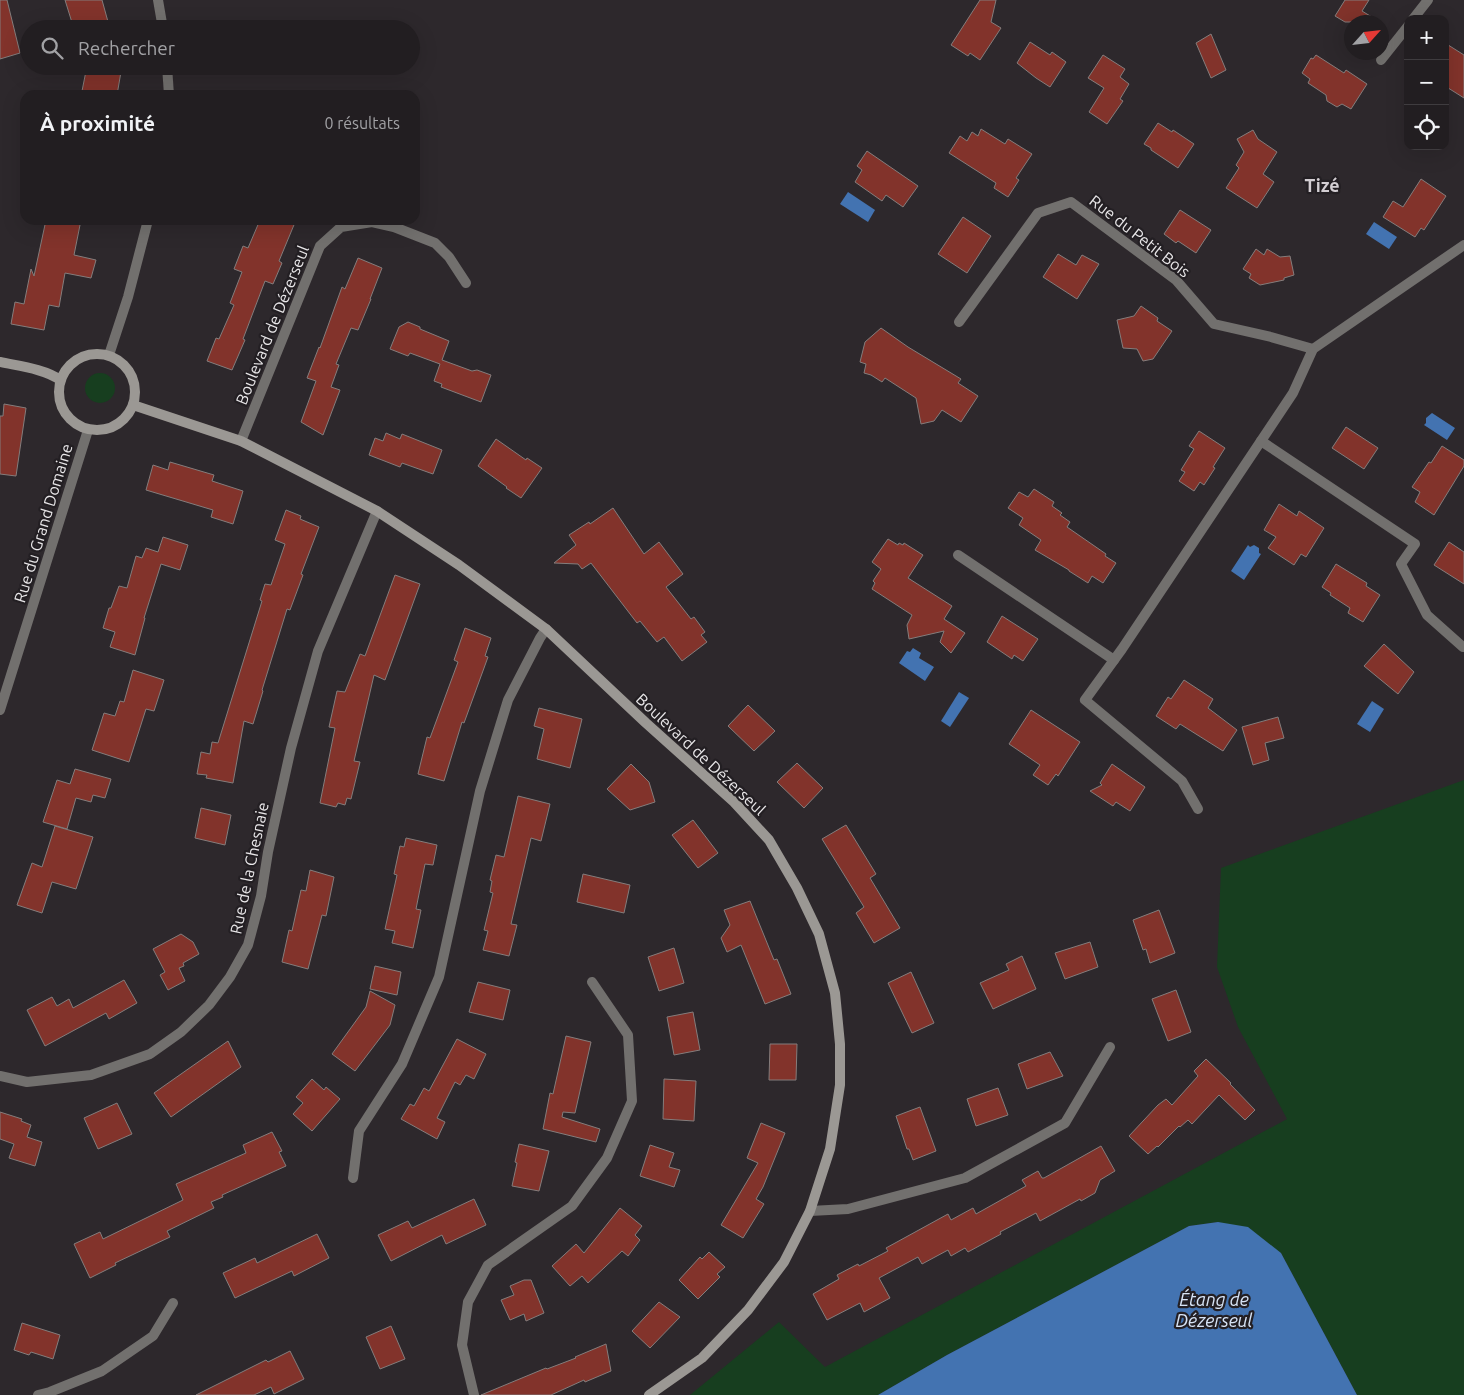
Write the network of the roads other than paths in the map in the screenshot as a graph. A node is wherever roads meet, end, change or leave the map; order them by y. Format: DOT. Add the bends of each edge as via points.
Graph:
graph roads {
  1 [pos="158,0"];
  2 [pos="1428,0"];
  3 [pos="1416,15"];
  4 [pos="161,20"];
  5 [pos="1404,31"];
  6 [pos="1389,50"];
  7 [pos="168,75"];
  8 [pos="169,90"];
  9 [pos="147,225"];
  10 [pos="353,225"];
  11 [pos="385,225"];
  12 [pos="1464,245"];
  13 [pos="466,283"];
  14 [pos="959,322"];
  15 [pos="1313,349"];
  16 [pos="109,355"];
  17 [pos="0,362"];
  18 [pos="60,380"];
  19 [pos="133,406"];
  20 [pos="88,430"];
  21 [pos="241,440"];
  22 [pos="1261,440"];
  23 [pos="377,511"];
  24 [pos="958,555"];
  25 [pos="546,630"];
  26 [pos="1463,647"];
  27 [pos="1114,660"];
  28 [pos="0,710"];
  29 [pos="1198,809"];
  30 [pos="592,982"];
  31 [pos="1110,1047"];
  32 [pos="0,1076"];
  33 [pos="353,1178"];
  34 [pos="810,1211"];
  35 [pos="173,1303"];
  36 [pos="38,1395"];
  37 [pos="474,1395"];
  38 [pos="649,1395"];
  1 -- 4 [label="street"];
  2 -- 3 [label="street"];
  5 -- 6 [label="street"];
  7 -- 8 [label="street"];
  9 -- 16 [label="street"];
  10 -- 21 [label="street, Boulevard de Dézerseul" via="341,227 320,246"];
  11 -- 13 [label="street, Boulevard de Dézerseul" via="435,243"];
  12 -- 15 [label="street"];
  14 -- 15 [label="street, Rue du Petit Bois" via="1038,213 1071,202 1176,280 1214,324"];
  15 -- 22 [label="street" via="1293,393"];
  16 -- 18 [label="street" via="85,356 74,361"];
  16 -- 19 [label="street" via="120,361 134,381"];
  17 -- 18 [label="street" via="33,369"];
  18 -- 20 [label="street" via="58,392 65,414"];
  19 -- 20 [label="street" via="127,416 107,430"];
  19 -- 21 [label="street, Boulevard de Dézerseul"];
  20 -- 28 [label="street, Rue du Grand Domaine"];
  21 -- 23 [label="street, Boulevard de Dézerseul"];
  22 -- 26 [label="street" via="1416,544 1401,564 1427,615"];
  22 -- 27 [label="street"];
  23 -- 25 [label="street, Boulevard de Dézerseul" via="459,565"];
  23 -- 32 [label="street, Rue de la Chesnaie" via="318,651 291,748 248,945 230,977 209,1006 150,1054 92,1075 27,1082"];
  24 -- 27 [label="street"];
  25 -- 33 [label="street" via="508,700 480,791 439,977 402,1064 359,1131"];
  25 -- 34 [label="street, Boulevard de Dézerseul" via="734,802 769,840 797,888 818,934 835,993 840,1085 830,1149"];
  27 -- 29 [label="street" via="1085,700 1182,781"];
  30 -- 37 [label="street" via="628,1035 632,1101 607,1158 572,1206 488,1265 468,1302 462,1345"];
  31 -- 34 [label="street" via="1065,1123 965,1178 848,1209"];
  34 -- 38 [label="street, Boulevard de Dézerseul" via="784,1262 748,1310 702,1358"];
  35 -- 36 [label="street" via="153,1336 102,1371"];
}
